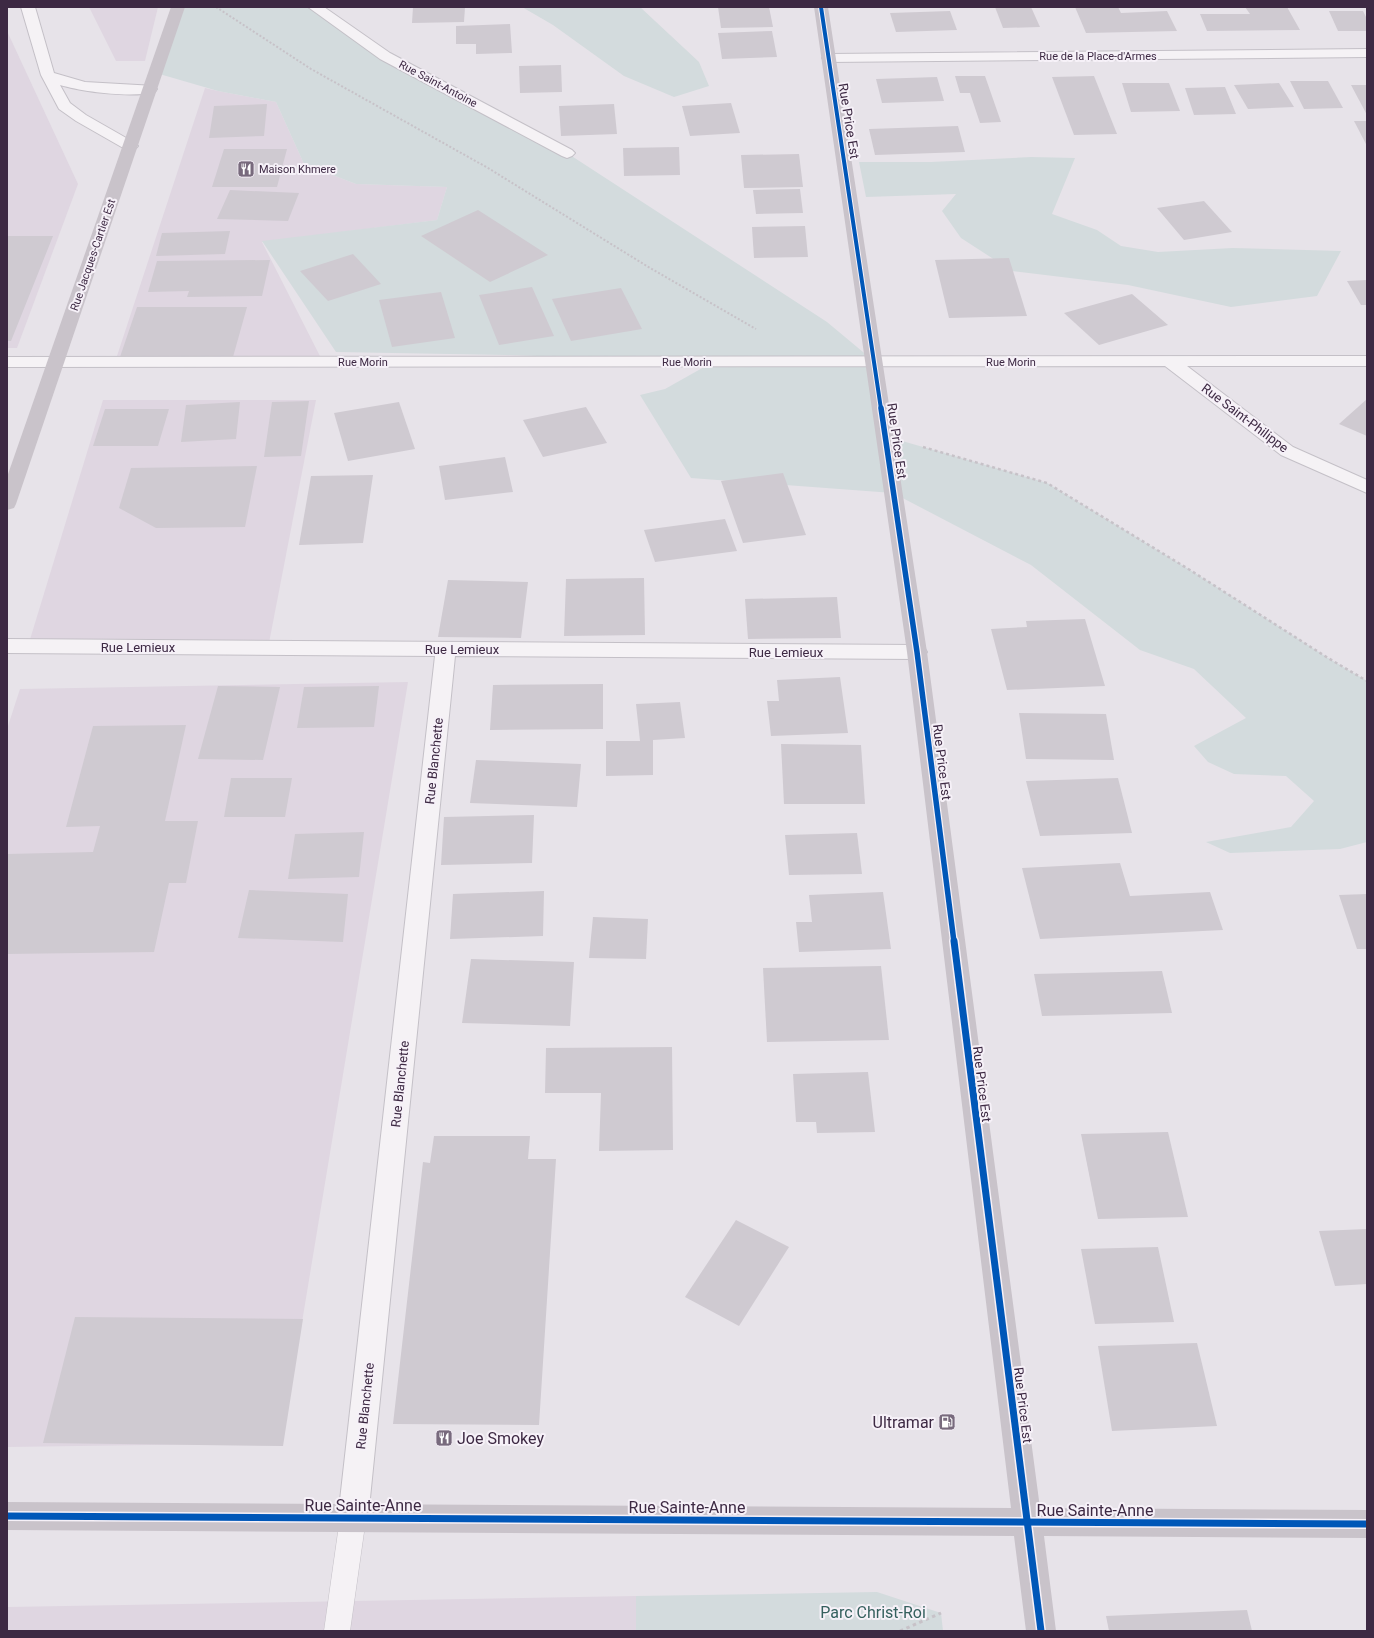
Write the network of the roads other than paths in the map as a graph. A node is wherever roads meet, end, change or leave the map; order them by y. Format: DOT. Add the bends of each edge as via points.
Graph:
graph roads {
  1 [pos="28,7"];
  2 [pos="178,7"];
  3 [pos="315,7"];
  4 [pos="822,7"];
  5 [pos="1367,54"];
  6 [pos="829,58"];
  7 [pos="48,75"];
  8 [pos="150,89"];
  9 [pos="130,146"];
  10 [pos="567,153"];
  11 [pos="1367,361"];
  12 [pos="7,362"];
  13 [pos="56,362"];
  14 [pos="875,362"];
  15 [pos="1170,362"];
  16 [pos="1367,487"];
  17 [pos="7,504"];
  18 [pos="7,646"];
  19 [pos="446,649"];
  20 [pos="917,652"];
  21 [pos="7,1516"];
  22 [pos="353,1518"];
  23 [pos="1026,1522"];
  24 [pos="1367,1524"];
  25 [pos="337,1631"];
  26 [pos="1041,1631"];
  1 -- 7 [label="street"];
  2 -- 8 [label="street, Rue Jacques-Cartier Est"];
  3 -- 10 [label="street, Rue Saint-Antoine" via="385,56"];
  4 -- 6 [label="street, Rue Price Est"];
  5 -- 6 [label="street, Rue de la Place-d'Armes"];
  6 -- 14 [label="street, Rue Price Est"];
  7 -- 8 [label="street" via="79,87"];
  7 -- 9 [label="street" via="64,106"];
  8 -- 9 [label="street, Rue Jacques-Cartier Est"];
  9 -- 13 [label="street, Rue Jacques-Cartier Est"];
  11 -- 15 [label="street, Rue Morin"];
  12 -- 13 [label="street, Rue Morin"];
  13 -- 14 [label="street, Rue Morin"];
  13 -- 17 [label="street, Rue Jacques-Cartier Est"];
  14 -- 15 [label="street, Rue Morin"];
  14 -- 20 [label="street, Rue Price Est"];
  15 -- 16 [label="street, Rue Saint-Philippe" via="1287,451"];
  18 -- 19 [label="street, Rue Lemieux"];
  19 -- 20 [label="street, Rue Lemieux"];
  19 -- 22 [label="street, Rue Blanchette"];
  20 -- 23 [label="street, Rue Price Est"];
  21 -- 22 [label="street, Rue Sainte-Anne"];
  22 -- 23 [label="street, Rue Sainte-Anne"];
  22 -- 25 [label="lane"];
  23 -- 24 [label="street, Rue Sainte-Anne"];
  23 -- 26 [label="street, Rue Price Est"];
}
